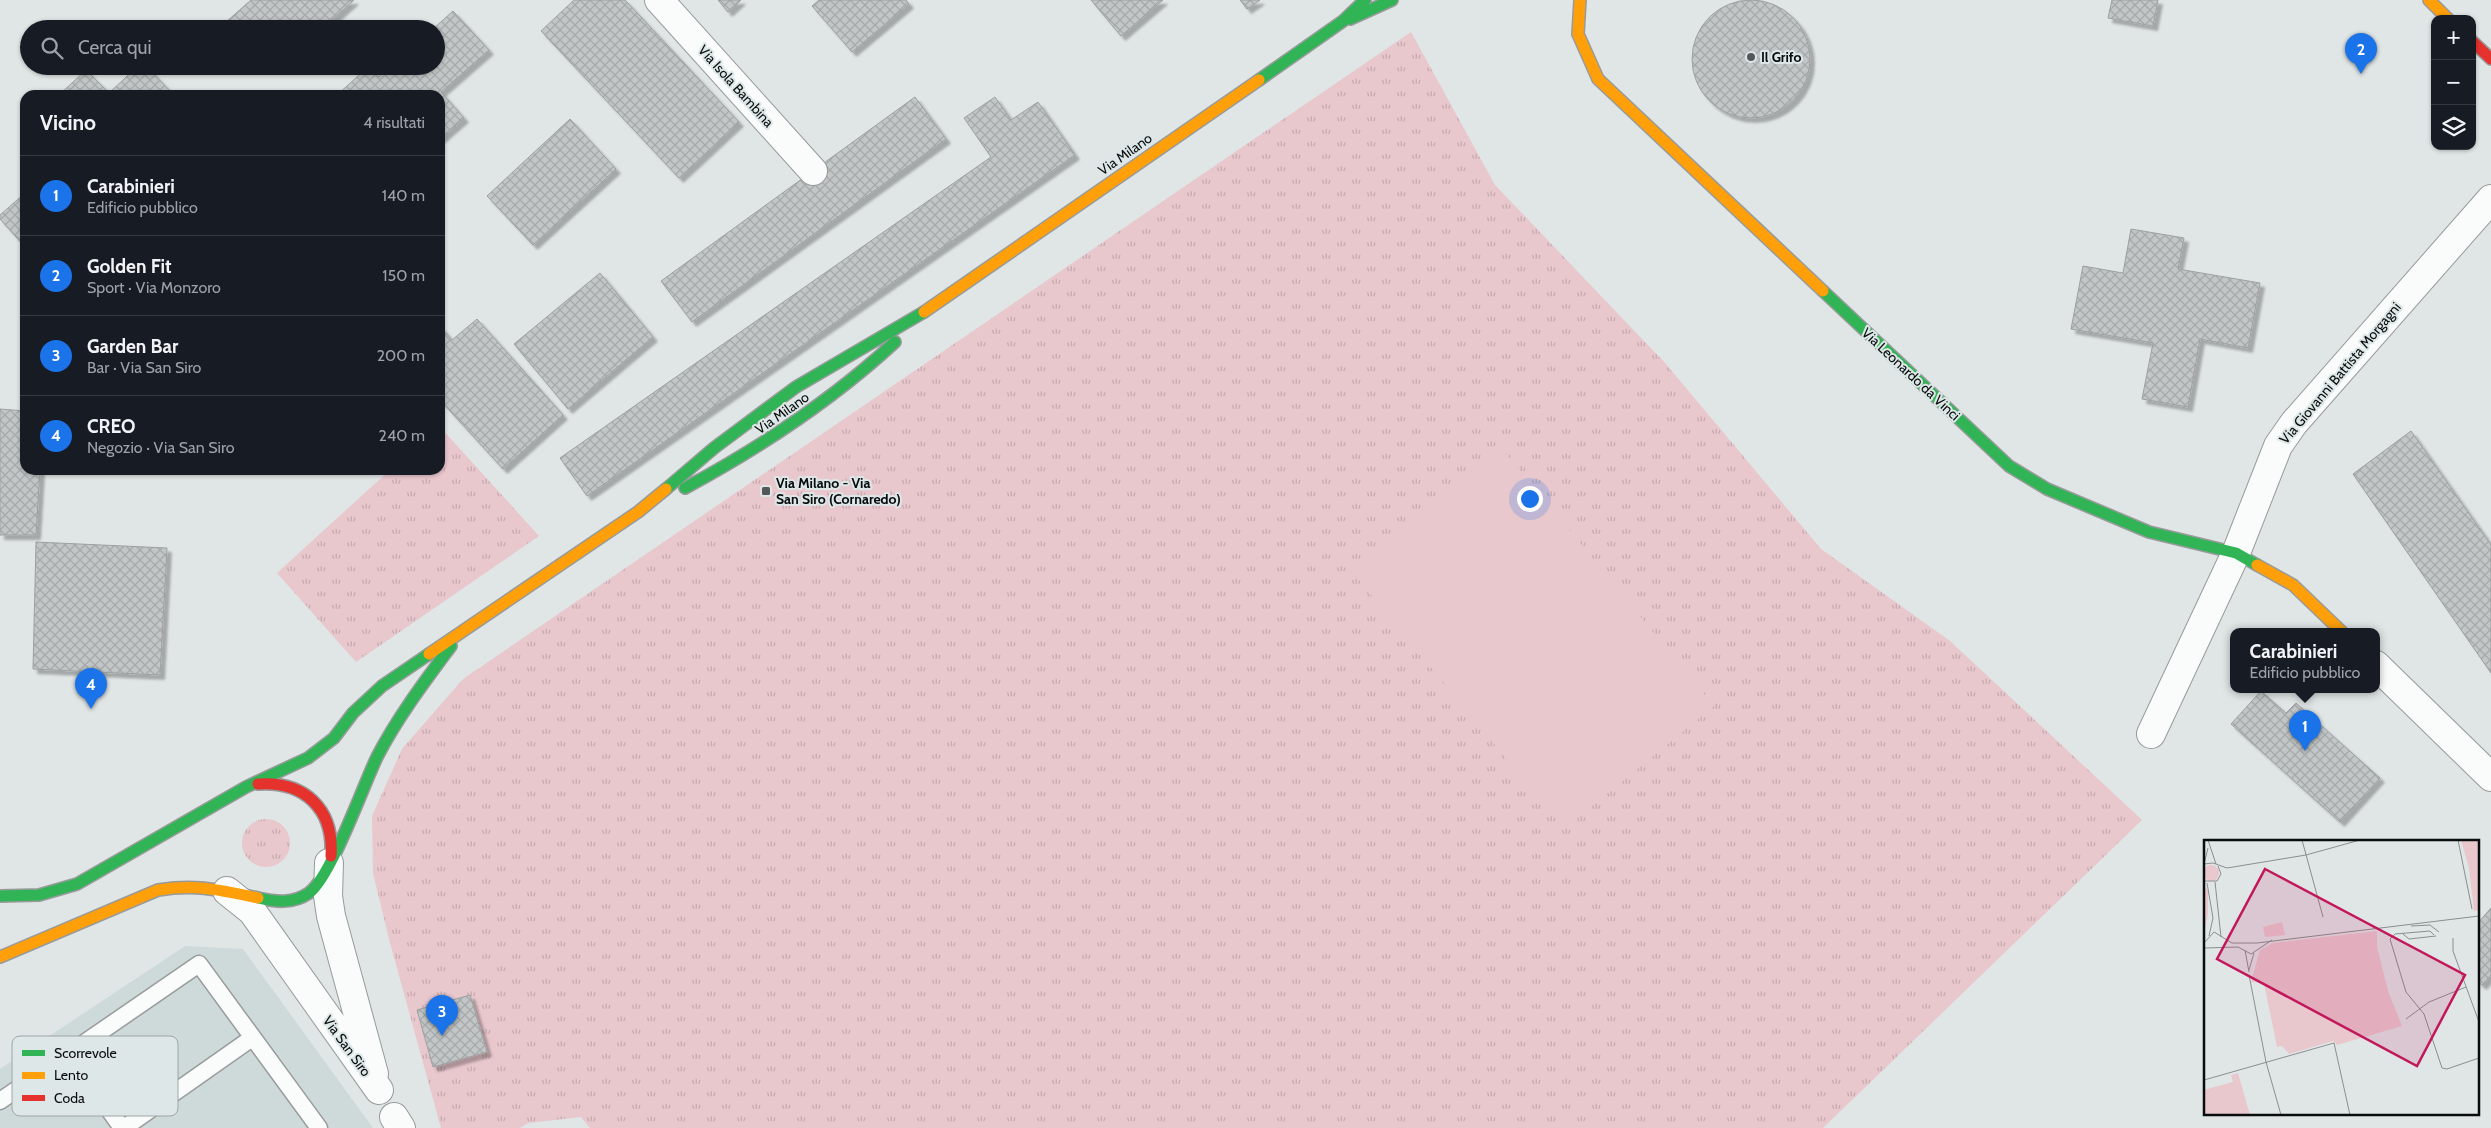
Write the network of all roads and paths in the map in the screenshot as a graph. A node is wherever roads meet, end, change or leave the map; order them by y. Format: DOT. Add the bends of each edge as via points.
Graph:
graph roads {
  1 [pos="659,0"];
  2 [pos="1365,0"];
  3 [pos="1392,0"];
  4 [pos="1580,0"];
  5 [pos="2429,0"];
  6 [pos="2444,15"];
  7 [pos="1343,21"];
  8 [pos="2476,46"];
  9 [pos="2491,59"];
  10 [pos="812,171"];
  11 [pos="2491,199"];
  12 [pos="924,312"];
  13 [pos="638,512"];
  14 [pos="2236,553"];
  15 [pos="468,628"];
  16 [pos="2338,628"];
  17 [pos="2380,669"];
  18 [pos="2151,734"];
  19 [pos="2491,777"];
  20 [pos="246,788"];
  21 [pos="329,863"];
  22 [pos="226,891"];
  23 [pos="0,896"];
  24 [pos="0,956"];
  25 [pos="95,1036"];
  26 [pos="252,1038"];
  27 [pos="178,1090"];
  28 [pos="12,1093"];
  29 [pos="0,1101"];
  30 [pos="114,1116"];
  31 [pos="140,1116"];
  32 [pos="313,1126"];
  33 [pos="123,1128"];
  1 -- 10 [label="street, Via Isola Bambina"];
  2 -- 7 [label="main road, Via Milano"];
  3 -- 7 [label="main road, Via Milano"];
  4 -- 14 [label="main road, Via Leonardo da Vinci" via="1578,34 1598,79 2009,466 2047,489 2149,532"];
  5 -- 6 [label="main road"];
  7 -- 12 [label="main road, Via Milano"];
  8 -- 9 [label="main road"];
  11 -- 14 [label="street, Via Giovanni Battista Morgagni" via="2294,423 2278,446"];
  12 -- 13 [label="main road, Via Milano" via="782,397 714,448"];
  12 -- 13 [label="main road, Via Milano" via="857,377 784,431 734,462"];
  13 -- 15 [label="main road, Via Milano"];
  14 -- 16 [label="main road, Via Leonardo da Vinci" via="2293,584"];
  14 -- 18 [label="street, Via Giovanni Battista Morgagni"];
  15 -- 20 [label="main road" via="382,686 318,752"];
  15 -- 21 [label="main road" via="421,686 378,756"];
  17 -- 19 [label="street"];
  20 -- 21 [label="main road" via="265,783 283,784 297,788 312,799 324,813 331,833"];
  20 -- 23 [label="main road" via="77,884 39,895"];
  21 -- 22 [label="main road" via="316,885 295,900 270,902"];
  21 -- 22 [label="street, Via San Siro" via="331,916 379,1090 252,911"];
  22 -- 24 [label="main road" via="196,886 158,890"];
  25 -- 26 [label="lane" via="199,964"];
  26 -- 27 [label="lane"];
  26 -- 32 [label="lane"];
  28 -- 29 [label="lane"];
  30 -- 33 [label="lane"];
  31 -- 33 [label="lane"];
}
